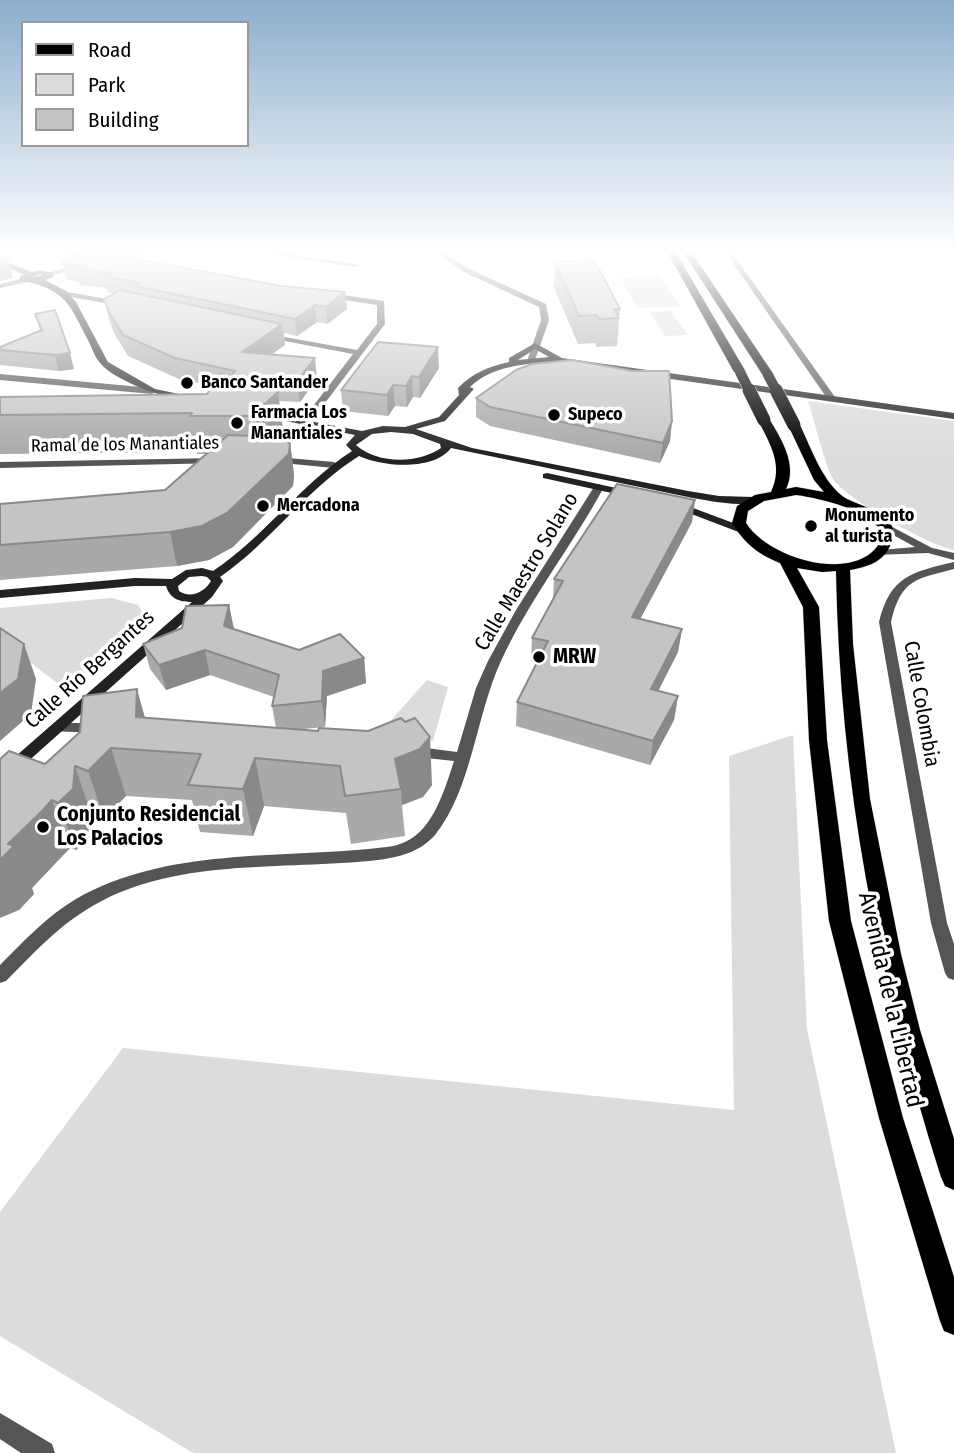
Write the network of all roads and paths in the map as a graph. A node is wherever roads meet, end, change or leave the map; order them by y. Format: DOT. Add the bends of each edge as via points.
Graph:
graph roads {
  1 [pos="82,321"];
  2 [pos="381,321"];
  3 [pos="545,321"];
  4 [pos="711,321"];
  5 [pos="732,321"];
  6 [pos="777,321"];
  7 [pos="261,335"];
  8 [pos="535,346"];
  9 [pos="360,353"];
  10 [pos="531,360"];
  11 [pos="565,363"];
  12 [pos="497,369"];
  13 [pos="0,377"];
  14 [pos="483,381"];
  15 [pos="152,391"];
  16 [pos="463,394"];
  17 [pos="832,399"];
  18 [pos="203,401"];
  19 [pos="254,412"];
  20 [pos="953,416"];
  21 [pos="442,419"];
  22 [pos="306,422"];
  23 [pos="405,429"];
  24 [pos="362,434"];
  25 [pos="444,441"];
  26 [pos="358,452"];
  27 [pos="433,458"];
  28 [pos="230,460"];
  29 [pos="257,460"];
  30 [pos="0,465"];
  31 [pos="334,465"];
  32 [pos="599,487"];
  33 [pos="777,492"];
  34 [pos="836,497"];
  35 [pos="754,500"];
  36 [pos="881,524"];
  37 [pos="740,529"];
  38 [pos="928,550"];
  39 [pos="880,553"];
  40 [pos="954,557"];
  41 [pos="787,562"];
  42 [pos="954,565"];
  43 [pos="844,567"];
  44 [pos="213,576"];
  45 [pos="173,583"];
  46 [pos="0,594"];
  47 [pos="208,594"];
  48 [pos="113,727"];
  49 [pos="55,728"];
  50 [pos="401,757"];
  51 [pos="460,757"];
  52 [pos="0,778"];
  53 [pos="954,972"];
  54 [pos="0,976"];
  55 [pos="954,1177"];
  56 [pos="954,1321"];
  57 [pos="0,1425"];
  58 [pos="43,1453"];
  1 -- 15 [label="main road" via="105,365"];
  2 -- 9 [label="street"];
  3 -- 8 [label="street"];
  4 -- 33 [label="main road, bridge" via="785,464 785,480"];
  5 -- 34 [label="main road, bridge" via="768,375 821,480"];
  6 -- 17 [label="street"];
  7 -- 9 [label="street"];
  8 -- 10 [label="street"];
  8 -- 11 [label="main road"];
  8 -- 12 [label="main road"];
  9 -- 22 [label="street"];
  10 -- 11 [label="main road"];
  10 -- 12 [label="main road"];
  10 -- 14 [label="main road" via="527,366 491,374"];
  11 -- 14 [label="main road" via="525,368"];
  11 -- 17 [label="main road"];
  12 -- 16 [label="main road" via="469,382"];
  13 -- 15 [label="street"];
  14 -- 16 [label="main road"];
  15 -- 18 [label="main road"];
  16 -- 21 [label="main road"];
  17 -- 20 [label="main road"];
  19 -- 22 [label="main road"];
  21 -- 23 [label="main road"];
  21 -- 25 [label="main road" via="439,431"];
  22 -- 24 [label="main road"];
  23 -- 24 [label="main road"];
  23 -- 25 [label="main road"];
  24 -- 26 [label="main road" via="351,445"];
  25 -- 27 [label="main road" via="446,449"];
  25 -- 35 [label="main road" via="688,494"];
  26 -- 27 [label="main road" via="397,461"];
  26 -- 31 [label="main road"];
  27 -- 32 [label="main road" via="459,457"];
  28 -- 30 [label="street, Ramal de los Manantiales"];
  29 -- 31 [label="street"];
  31 -- 44 [label="main road" via="239,561"];
  32 -- 37 [label="main road" via="666,501"];
  32 -- 51 [label="street, Calle Maestro Solano" via="502,644"];
  33 -- 34 [label="main road"];
  33 -- 35 [label="main road"];
  34 -- 36 [label="main road" via="858,505"];
  35 -- 37 [label="main road" via="738,518"];
  36 -- 38 [label="street"];
  36 -- 39 [label="main road" via="886,541"];
  37 -- 41 [label="main road" via="749,542"];
  38 -- 39 [label="street"];
  38 -- 40 [label="street"];
  39 -- 43 [label="main road"];
  41 -- 43 [label="main road"];
  41 -- 56 [label="main road, Avenida de la Libertad" via="811,607 818,740 840,921 891,1118"];
  42 -- 53 [label="street, Calle Colombia" via="897,586 885,621 939,923"];
  43 -- 55 [label="main road, Avenida de la Libertad" via="842,610 853,740 881,919"];
  44 -- 45 [label="main road" via="193,572"];
  44 -- 47 [label="main road" via="217,584"];
  45 -- 46 [label="main road"];
  45 -- 47 [label="main road" via="171,590 183,597"];
  47 -- 49 [label="main road, Calle Río Bergantes"];
  48 -- 49 [label="street"];
  49 -- 52 [label="main road, Calle Río Bergantes"];
  50 -- 51 [label="street" via="426,753"];
  51 -- 54 [label="street, Calle Maestro Solano" via="442,811 431,830 415,844 346,857 166,871 118,884 81,904 40,935"];
  57 -- 58 [label="street"];
}
